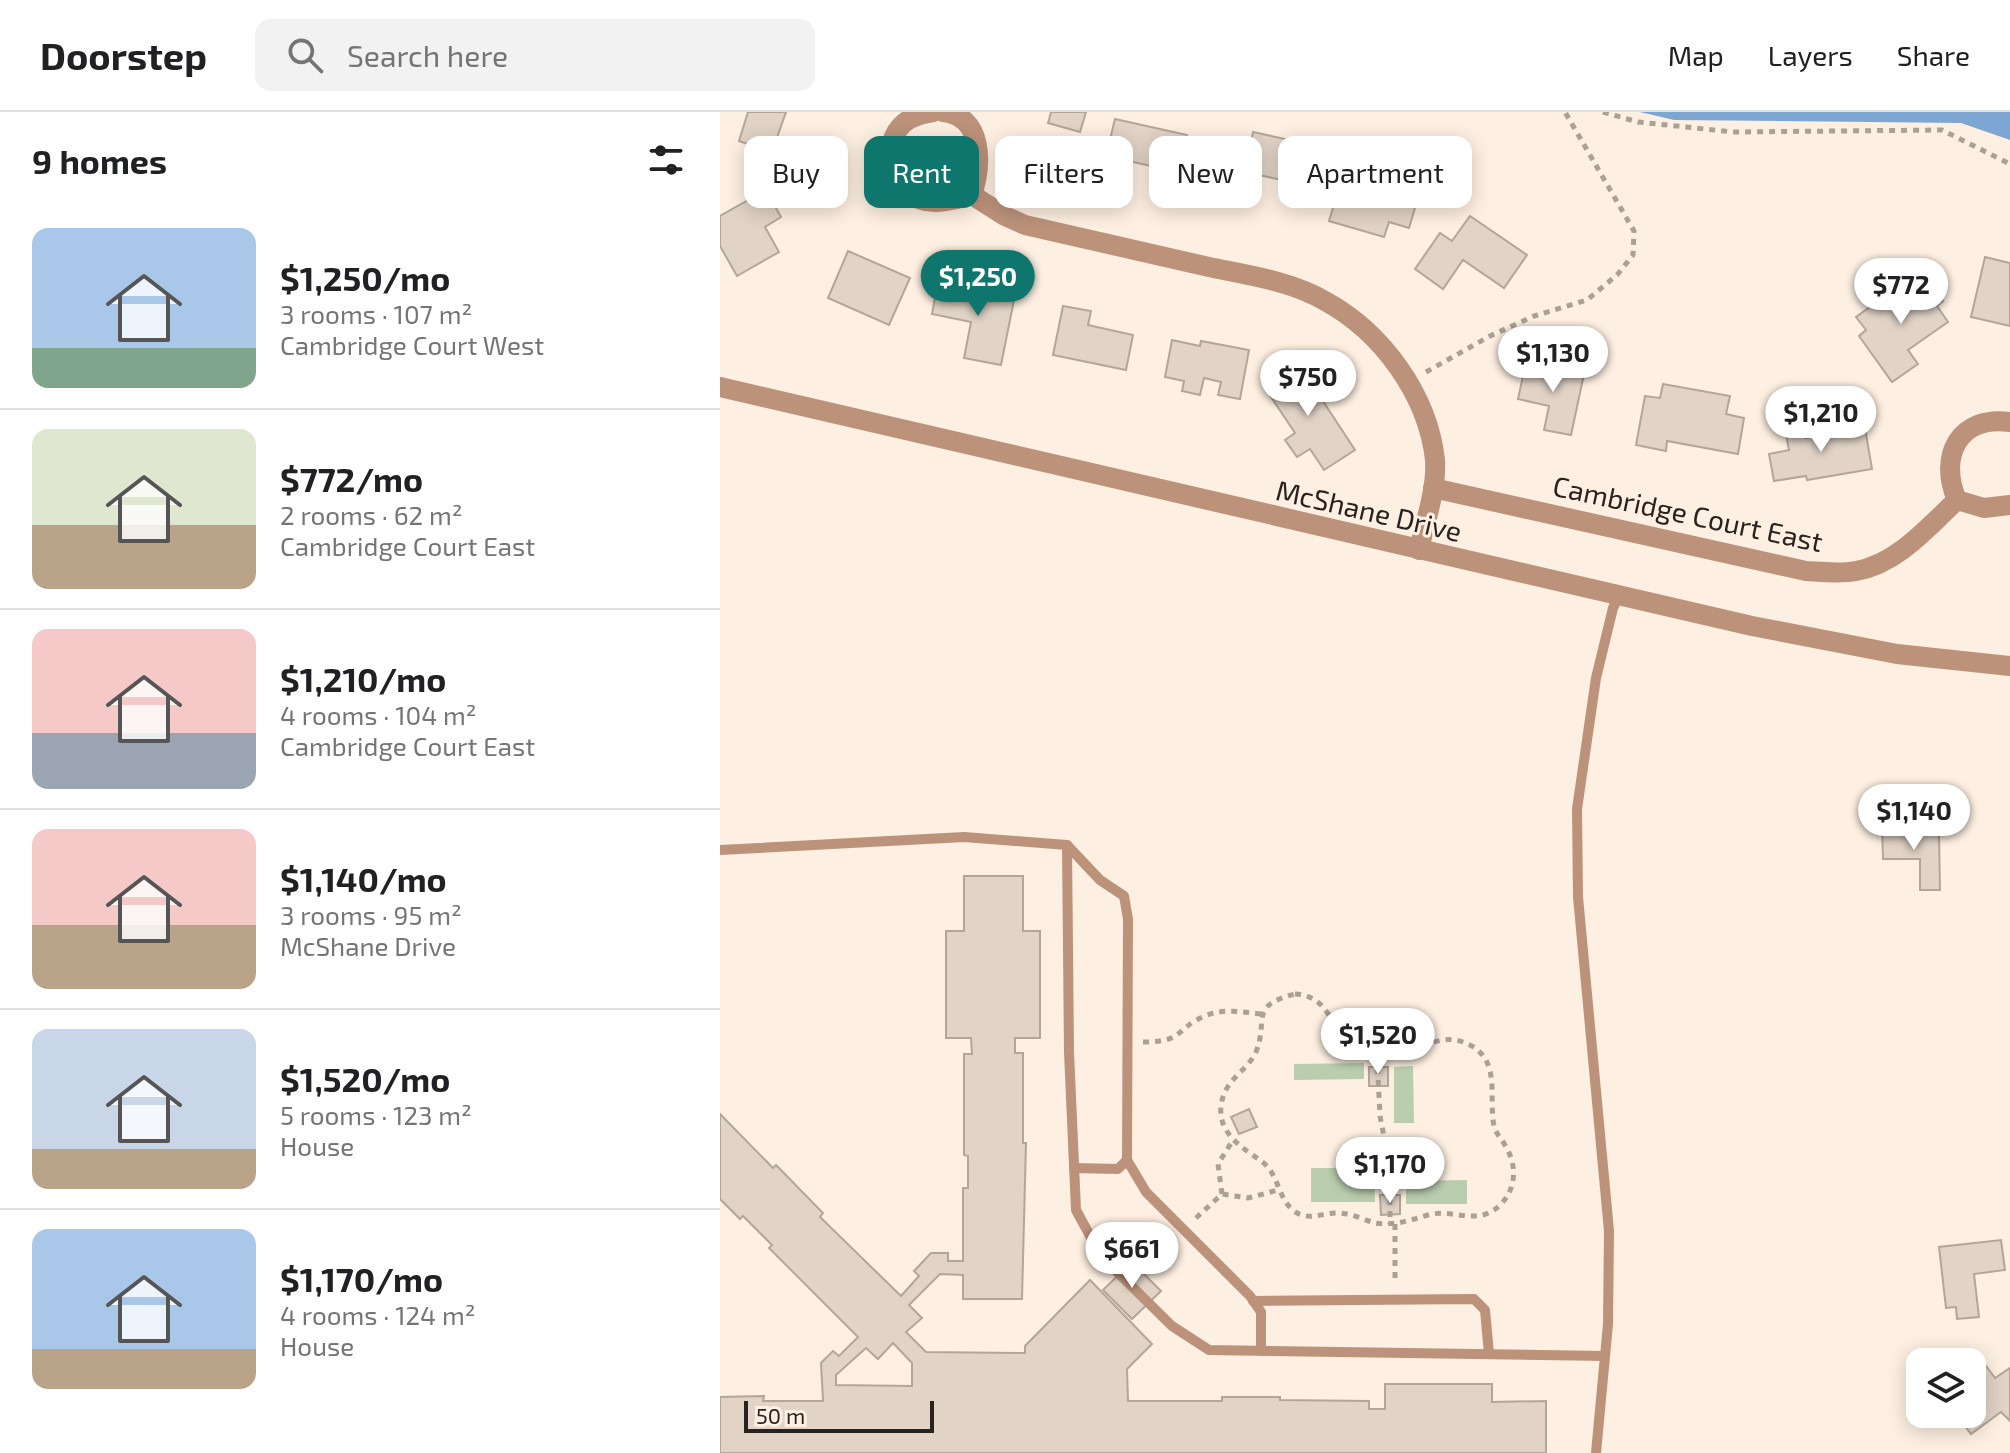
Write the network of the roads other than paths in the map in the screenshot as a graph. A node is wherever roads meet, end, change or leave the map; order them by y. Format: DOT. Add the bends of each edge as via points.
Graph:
graph roads {
  1 [pos="934,112"];
  2 [pos="943,112"];
  3 [pos="893,136"];
  4 [pos="976,136"];
  5 [pos="979,199"];
  6 [pos="720,387"];
  7 [pos="2010,422"];
  8 [pos="1433,488"];
  9 [pos="1957,500"];
  10 [pos="2010,505"];
  11 [pos="1419,550"];
  12 [pos="1619,596"];
  13 [pos="2010,666"];
  14 [pos="1067,845"];
  15 [pos="720,850"];
  16 [pos="1127,1160"];
  17 [pos="1074,1168"];
  18 [pos="1253,1301"];
  19 [pos="1261,1351"];
  20 [pos="1489,1354"];
  21 [pos="1605,1356"];
  22 [pos="1596,1453"];
  1 -- 3 [label="street" via="905,122"];
  2 -- 4 [label="street" via="964,119"];
  5 -- 8 [label="street" via="1025,225 1275,282 1323,299 1356,320 1409,383 1430,440"];
  6 -- 11 [label="street, McShane Drive"];
  7 -- 9 [label="street" via="1993,419 1960,436 1950,466"];
  8 -- 9 [label="street, Cambridge Court East" via="1832,573 1879,565"];
  8 -- 11 [label="street"];
  9 -- 10 [label="street" via="1984,508"];
  11 -- 12 [label="street, McShane Drive"];
  12 -- 13 [label="street, McShane Drive" via="1897,654"];
  12 -- 21 [label="lane" via="1596,678 1577,809 1578,897 1609,1231"];
  14 -- 15 [label="lane" via="964,837"];
  14 -- 16 [label="lane" via="1100,880 1124,896"];
  14 -- 17 [label="lane"];
  16 -- 17 [label="lane" via="1118,1169"];
  16 -- 18 [label="lane" via="1146,1192"];
  17 -- 19 [label="lane" via="1076,1210 1101,1256 1172,1326 1209,1350"];
  18 -- 19 [label="lane" via="1261,1312"];
  18 -- 20 [label="lane" via="1474,1299 1485,1310"];
  19 -- 20 [label="lane"];
  20 -- 21 [label="lane"];
  21 -- 22 [label="lane"];
}
